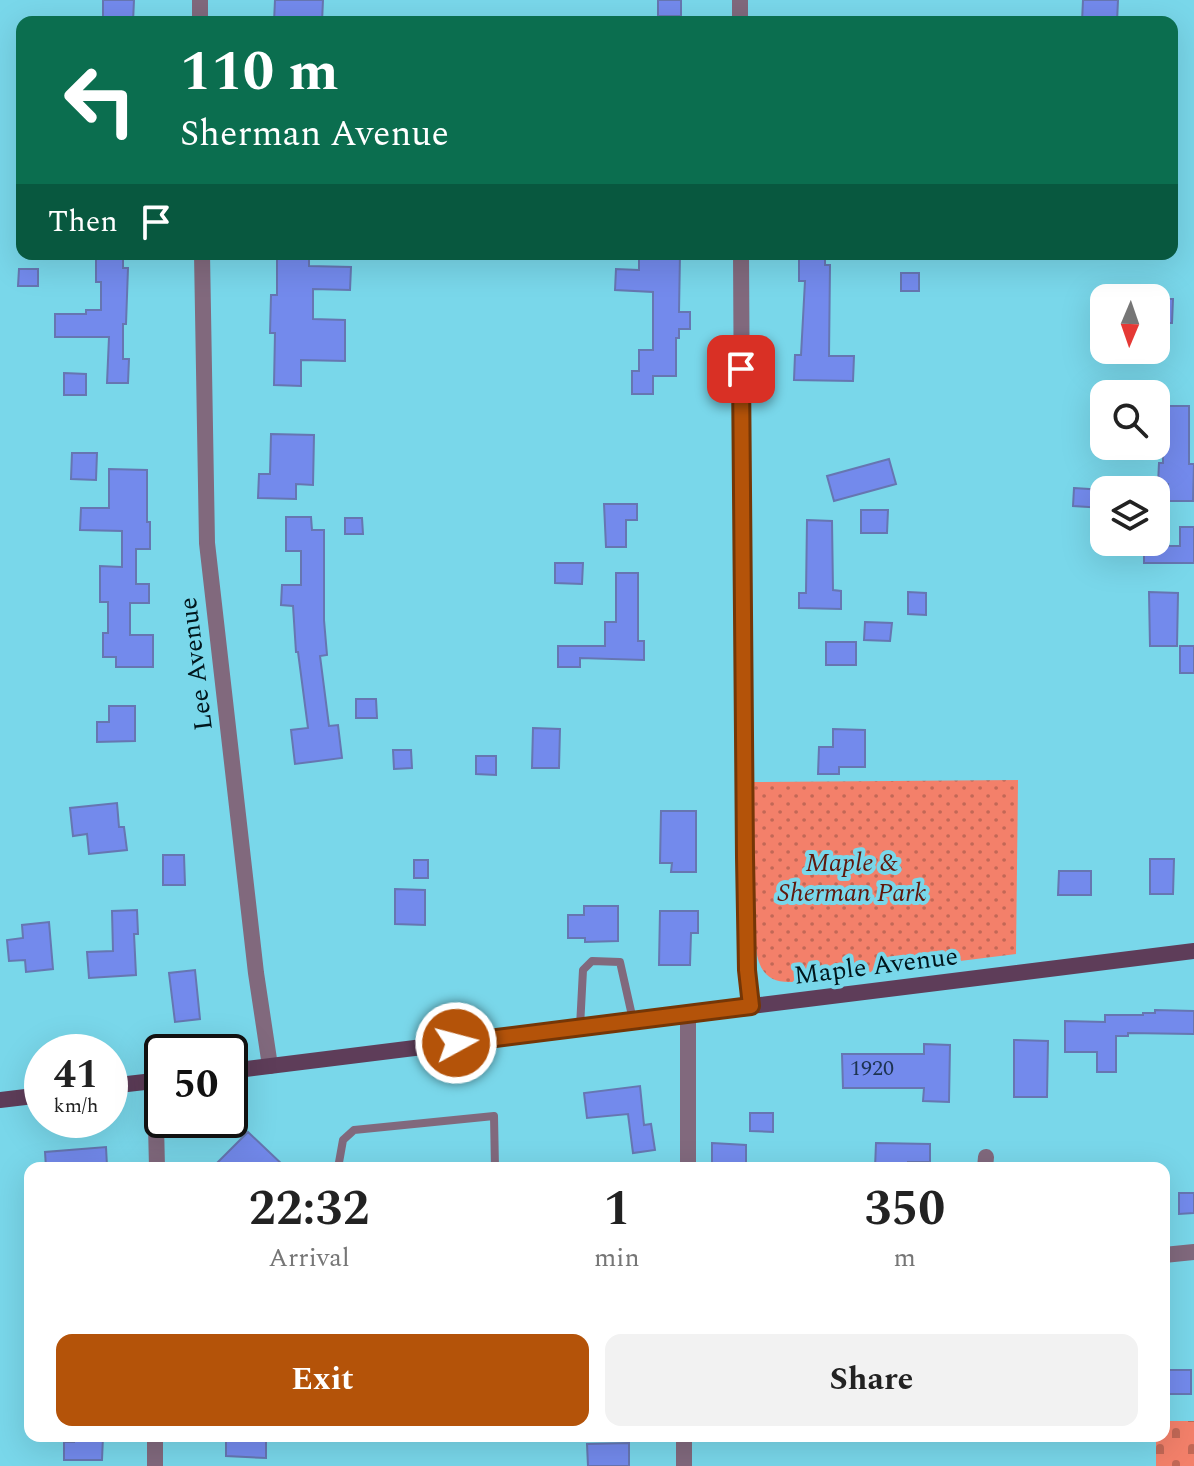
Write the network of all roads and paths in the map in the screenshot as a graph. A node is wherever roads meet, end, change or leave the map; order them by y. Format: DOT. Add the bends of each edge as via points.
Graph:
graph roads {
  1 [pos="202,260"];
  2 [pos="741,260"];
  3 [pos="1194,951"];
  4 [pos="751,1006"];
  5 [pos="688,1014"];
  6 [pos="633,1021"];
  7 [pos="580,1028"];
  8 [pos="270,1066"];
  9 [pos="248,1069"];
  10 [pos="24,1097"];
  11 [pos="0,1100"];
  12 [pos="158,1138"];
  13 [pos="157,1162"];
  14 [pos="339,1162"];
  15 [pos="495,1162"];
  16 [pos="688,1162"];
  17 [pos="1194,1252"];
  18 [pos="1170,1254"];
  19 [pos="155,1442"];
  20 [pos="684,1442"];
  21 [pos="155,1466"];
  22 [pos="684,1466"];
  1 -- 8 [label="street, Lee Avenue" via="207,543"];
  2 -- 4 [label="street" via="744,803"];
  3 -- 4 [label="main road, Maple Avenue"];
  4 -- 5 [label="main road, Maple Avenue"];
  5 -- 6 [label="main road, Maple Avenue"];
  5 -- 16 [label="street"];
  6 -- 7 [label="main road, Maple Avenue"];
  6 -- 7 [label="lane" via="620,962 592,961 583,970"];
  7 -- 8 [label="main road, Maple Avenue"];
  8 -- 9 [label="main road, Maple Avenue"];
  10 -- 11 [label="main road"];
  12 -- 13 [label="street"];
  14 -- 15 [label="lane" via="343,1140 354,1130 494,1116"];
  17 -- 18 [label="street"];
  19 -- 21 [label="street"];
  20 -- 22 [label="street"];
}
